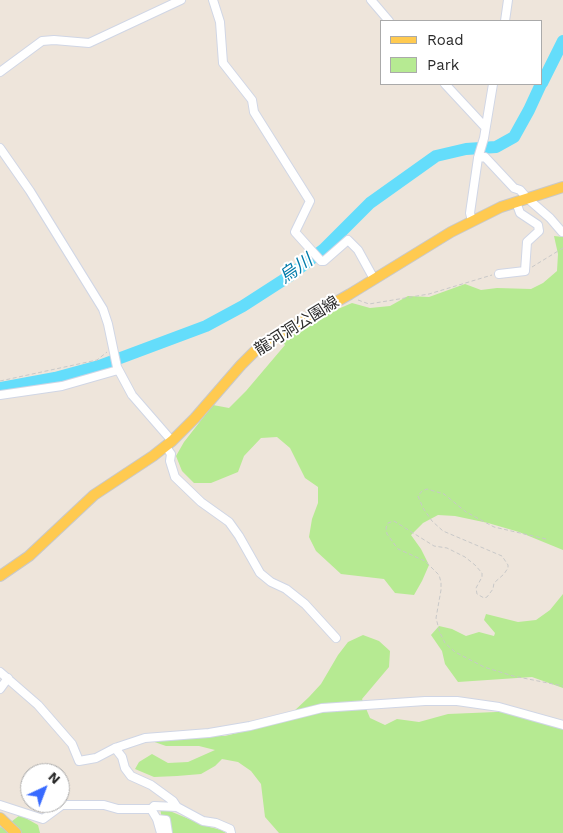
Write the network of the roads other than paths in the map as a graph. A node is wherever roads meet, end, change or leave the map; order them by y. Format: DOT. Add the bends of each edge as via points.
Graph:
graph roads {
  1 [pos="181,0"];
  2 [pos="213,0"];
  3 [pos="371,0"];
  4 [pos="508,0"];
  5 [pos="388,20"];
  6 [pos="504,20"];
  7 [pos="0,72"];
  8 [pos="446,85"];
  9 [pos="493,85"];
  10 [pos="485,127"];
  11 [pos="0,148"];
  12 [pos="478,158"];
  13 [pos="563,186"];
  14 [pos="527,198"];
  15 [pos="516,202"];
  16 [pos="472,221"];
  17 [pos="562,232"];
  18 [pos="499,274"];
  19 [pos="374,279"];
  20 [pos="118,369"];
  21 [pos="0,395"];
  22 [pos="169,444"];
  23 [pos="0,576"];
  24 [pos="336,638"];
  25 [pos="0,672"];
  26 [pos="8,678"];
  27 [pos="0,689"];
  28 [pos="563,726"];
  29 [pos="115,748"];
  30 [pos="0,805"];
  31 [pos="177,807"];
  32 [pos="151,809"];
  33 [pos="0,818"];
  34 [pos="158,820"];
  35 [pos="16,833"];
  36 [pos="161,833"];
  37 [pos="168,833"];
  38 [pos="231,833"];
  1 -- 7 [label="street" via="89,43 42,41"];
  2 -- 19 [label="street" via="220,22 223,62 252,100 254,112 310,201 295,232 324,261 348,240 358,250"];
  3 -- 5 [label="street"];
  4 -- 6 [label="street"];
  8 -- 10 [label="street"];
  9 -- 10 [label="street"];
  10 -- 12 [label="street"];
  11 -- 20 [label="street" via="103,309"];
  12 -- 14 [label="street" via="486,157"];
  12 -- 16 [label="street" via="470,213"];
  13 -- 14 [label="main road, 龍河洞公園線"];
  14 -- 15 [label="main road, 龍河洞公園線"];
  14 -- 17 [label="street"];
  15 -- 16 [label="main road, 龍河洞公園線"];
  15 -- 18 [label="street" via="520,213 538,225 539,231 527,242 525,270"];
  16 -- 19 [label="main road, 龍河洞公園線"];
  19 -- 22 [label="main road, 龍河洞公園線" via="255,351"];
  20 -- 21 [label="street" via="62,386"];
  20 -- 22 [label="street" via="132,395"];
  22 -- 23 [label="main road, 龍河洞公園線" via="99,490 35,551"];
  22 -- 24 [label="street" via="175,477 201,502 229,522 260,573 305,604"];
  25 -- 26 [label="street"];
  26 -- 27 [label="street"];
  26 -- 29 [label="street" via="38,705 72,744 79,761 96,758"];
  28 -- 29 [label="street" via="486,705 425,701 322,708 209,733 145,738"];
  29 -- 31 [label="street" via="127,772 151,785"];
  30 -- 32 [label="street" via="43,819 62,805"];
  31 -- 32 [label="street" via="154,806"];
  31 -- 38 [label="street" via="203,821 230,829"];
  32 -- 34 [label="street"];
  33 -- 35 [label="main road"];
  34 -- 36 [label="street"];
  34 -- 37 [label="street" via="166,820"];
}
